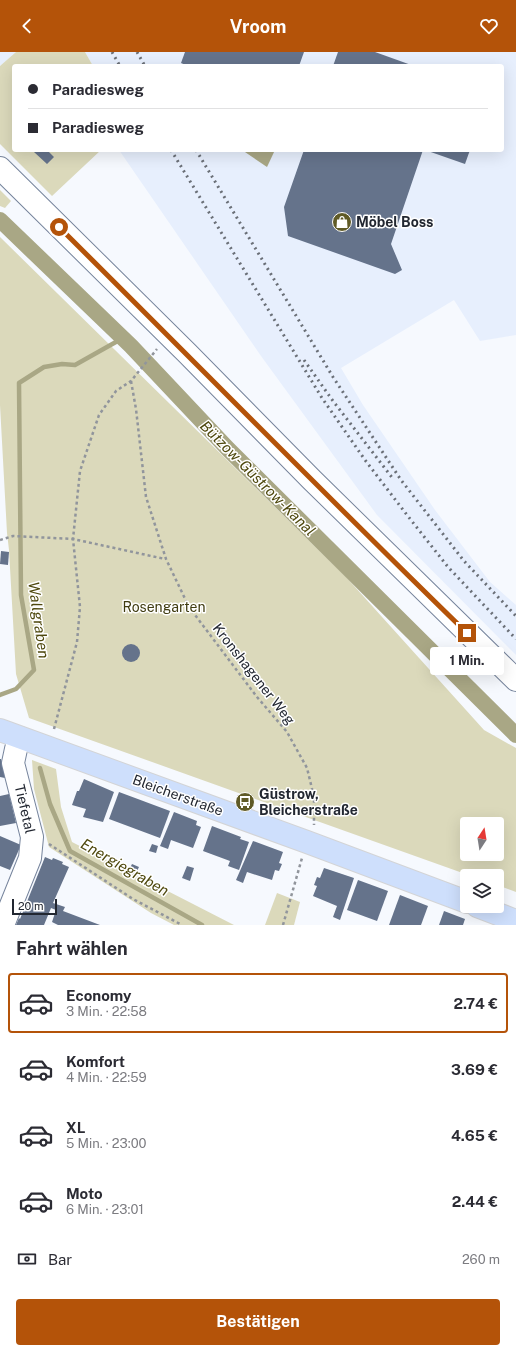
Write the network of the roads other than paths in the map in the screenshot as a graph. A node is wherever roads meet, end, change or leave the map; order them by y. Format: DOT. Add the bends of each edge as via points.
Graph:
graph roads {
  1 [pos="0,168"];
  2 [pos="516,680"];
  3 [pos="10,734"];
  4 [pos="460,899"];
  5 [pos="495,913"];
  6 [pos="516,921"];
  7 [pos="3,925"];
  1 -- 2 [label="street"];
  3 -- 4 [label="main road, Bleicherstraße"];
  3 -- 7 [label="street, Tiefetal" via="16,749 14,762 32,837 30,858"];
  5 -- 6 [label="main road"];
}
